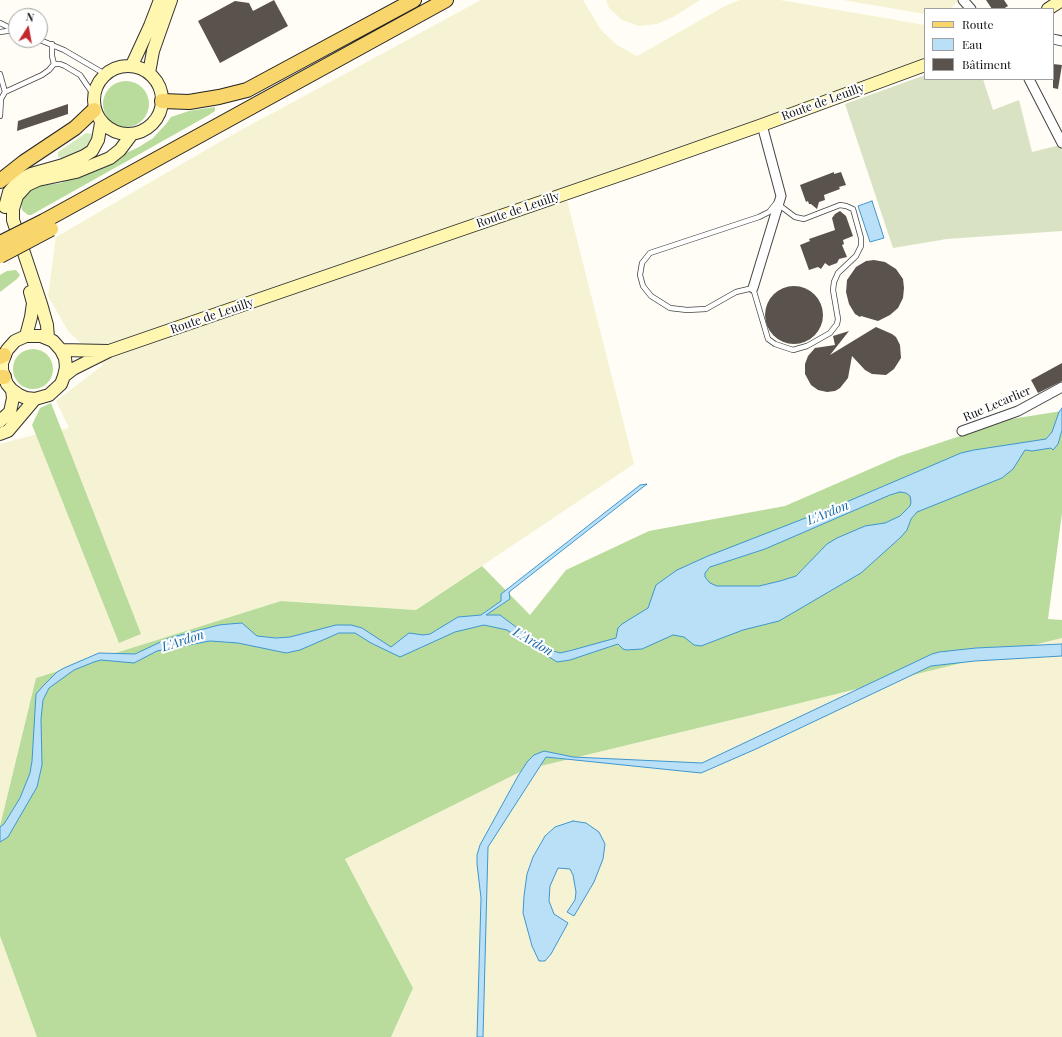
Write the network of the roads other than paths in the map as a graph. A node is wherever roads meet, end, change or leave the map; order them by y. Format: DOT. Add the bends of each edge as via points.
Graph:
graph roads {
  1 [pos="160,0"];
  2 [pos="171,0"];
  3 [pos="414,0"];
  4 [pos="446,0"];
  5 [pos="963,0"];
  6 [pos="1062,0"];
  7 [pos="970,8"];
  8 [pos="1050,8"];
  9 [pos="48,43"];
  10 [pos="52,44"];
  11 [pos="54,64"];
  12 [pos="924,65"];
  13 [pos="132,66"];
  14 [pos="149,73"];
  15 [pos="0,74"];
  16 [pos="105,74"];
  17 [pos="1030,80"];
  18 [pos="5,92"];
  19 [pos="93,94"];
  20 [pos="162,101"];
  21 [pos="94,110"];
  22 [pos="0,116"];
  23 [pos="101,123"];
  24 [pos="762,125"];
  25 [pos="132,134"];
  26 [pos="1062,143"];
  27 [pos="0,181"];
  28 [pos="780,200"];
  29 [pos="47,225"];
  30 [pos="0,243"];
  31 [pos="0,256"];
  32 [pos="752,288"];
  33 [pos="26,336"];
  34 [pos="48,338"];
  35 [pos="61,350"];
  36 [pos="109,351"];
  37 [pos="2,356"];
  38 [pos="64,376"];
  39 [pos="2,377"];
  40 [pos="1062,387"];
  41 [pos="12,390"];
  42 [pos="35,399"];
  43 [pos="0,421"];
  44 [pos="962,431"];
  45 [pos="0,434"];
  1 -- 13 [label="main road"];
  2 -- 14 [label="main road" via="153,51"];
  3 -- 20 [label="main road" via="247,90 219,98 189,102"];
  4 -- 29 [label="main road" via="68,207"];
  5 -- 7 [label="street"];
  6 -- 8 [label="main road"];
  9 -- 10 [label="lane"];
  10 -- 11 [label="lane"];
  10 -- 16 [label="lane"];
  11 -- 18 [label="lane" via="42,75"];
  11 -- 19 [label="lane" via="65,66 80,75"];
  12 -- 24 [label="main road, Route de Leuilly"];
  13 -- 14 [label="main road"];
  13 -- 16 [label="main road" via="118,67"];
  14 -- 20 [label="main road" via="159,86"];
  15 -- 18 [label="lane"];
  16 -- 19 [label="main road"];
  17 -- 26 [label="street"];
  18 -- 22 [label="lane" via="1,99"];
  19 -- 21 [label="main road"];
  20 -- 25 [label="main road" via="156,120 150,127"];
  21 -- 23 [label="main road"];
  21 -- 27 [label="main road" via="75,128"];
  23 -- 25 [label="main road" via="115,132"];
  23 -- 33 [label="main road" via="98,140 92,151 63,165 31,174 19,180 9,192 4,208 6,220 33,303"];
  24 -- 28 [label="street"];
  24 -- 36 [label="main road, Route de Leuilly"];
  25 -- 34 [label="main road" via="110,158 76,172 38,180 27,185 17,196 13,220 43,311"];
  28 -- 32 [label="street"];
  28 -- 32 [label="lane" via="769,212 759,217 650,253 642,263 640,275 643,286 651,296 670,308 706,309 736,292"];
  28 -- 32 [label="lane" via="795,217 804,219 840,205 853,209 862,238 861,246 856,256 838,273 834,282 837,324 830,333 807,346 793,350 775,344 768,339"];
  29 -- 30 [label="main road, bridge"];
  29 -- 31 [label="main road, bridge"];
  33 -- 34 [label="main road"];
  33 -- 37 [label="main road" via="15,341"];
  34 -- 35 [label="main road"];
  35 -- 36 [label="main road"];
  35 -- 38 [label="main road" via="65,363"];
  36 -- 38 [label="main road"];
  37 -- 39 [label="main road"];
  38 -- 42 [label="main road" via="61,384 49,395"];
  39 -- 41 [label="main road"];
  40 -- 44 [label="street, Rue Lecarlier" via="1018,411"];
  41 -- 42 [label="main road"];
  41 -- 43 [label="main road" via="10,412"];
  42 -- 45 [label="main road" via="8,431"];
}
